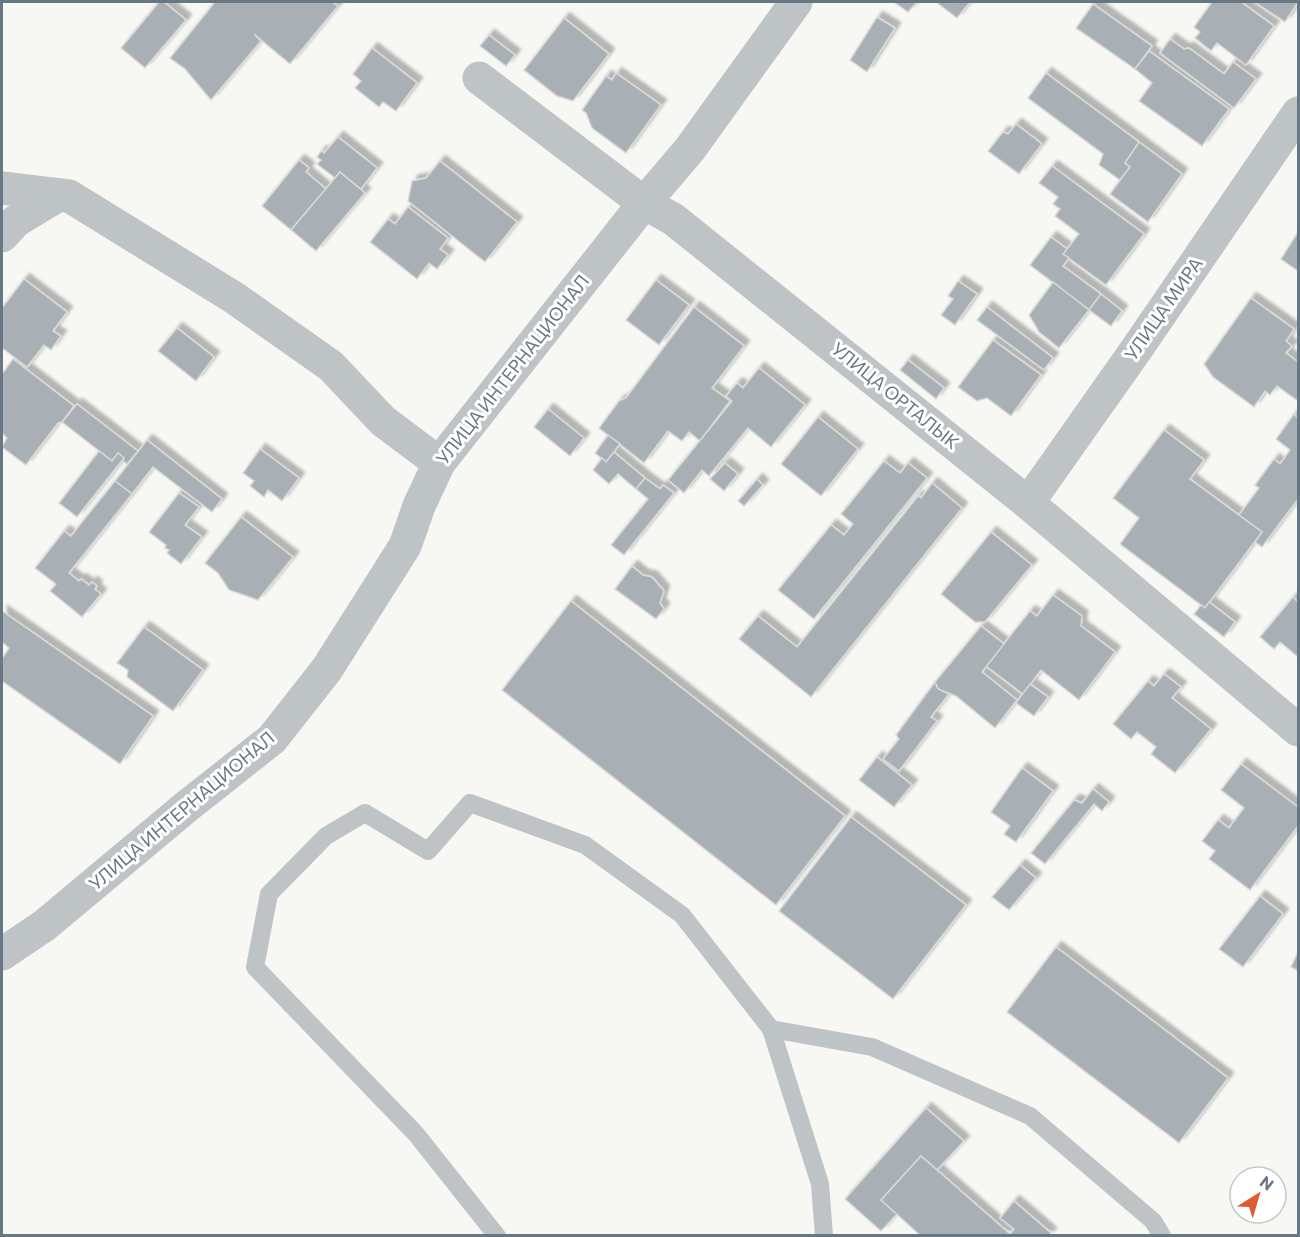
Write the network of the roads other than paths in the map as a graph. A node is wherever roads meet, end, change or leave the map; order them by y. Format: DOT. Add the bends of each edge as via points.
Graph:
graph roads {
  1 [pos="796,2"];
  2 [pos="479,78"];
  3 [pos="1299,113"];
  4 [pos="2,188"];
  5 [pos="59,195"];
  6 [pos="644,203"];
  7 [pos="2,236"];
  8 [pos="439,463"];
  9 [pos="1028,503"];
  10 [pos="1299,730"];
  11 [pos="2,954"];
  12 [pos="771,1029"];
  13 [pos="497,1236"];
  14 [pos="824,1236"];
  15 [pos="1162,1236"];
  1 -- 6 [label="street, УЛИЦА ИНТЕРНАЦИОНАЛ" via="690,149"];
  2 -- 6 [label="street, УЛИЦА ОРТАЛЫК"];
  3 -- 9 [label="street, УЛИЦА МИРА"];
  4 -- 5 [label="street"];
  5 -- 7 [label="street" via="16,221"];
  5 -- 8 [label="street" via="69,196 233,297 331,366 384,421"];
  6 -- 8 [label="street, УЛИЦА ИНТЕРНАЦИОНАЛ"];
  6 -- 9 [label="street, УЛИЦА ОРТАЛЫК" via="674,219"];
  8 -- 11 [label="street, УЛИЦА ИНТЕРНАЦИОНАЛ" via="418,506 405,546 327,669 272,739 45,925"];
  9 -- 10 [label="street, УЛИЦА ОРТАЛЫК"];
  12 -- 13 [label="lane" via="682,915 585,845 470,803 428,850 365,813 326,836 269,894 255,967 416,1134"];
  12 -- 14 [label="lane" via="820,1184"];
  12 -- 15 [label="lane" via="872,1047 1030,1116 1154,1221"];
}
